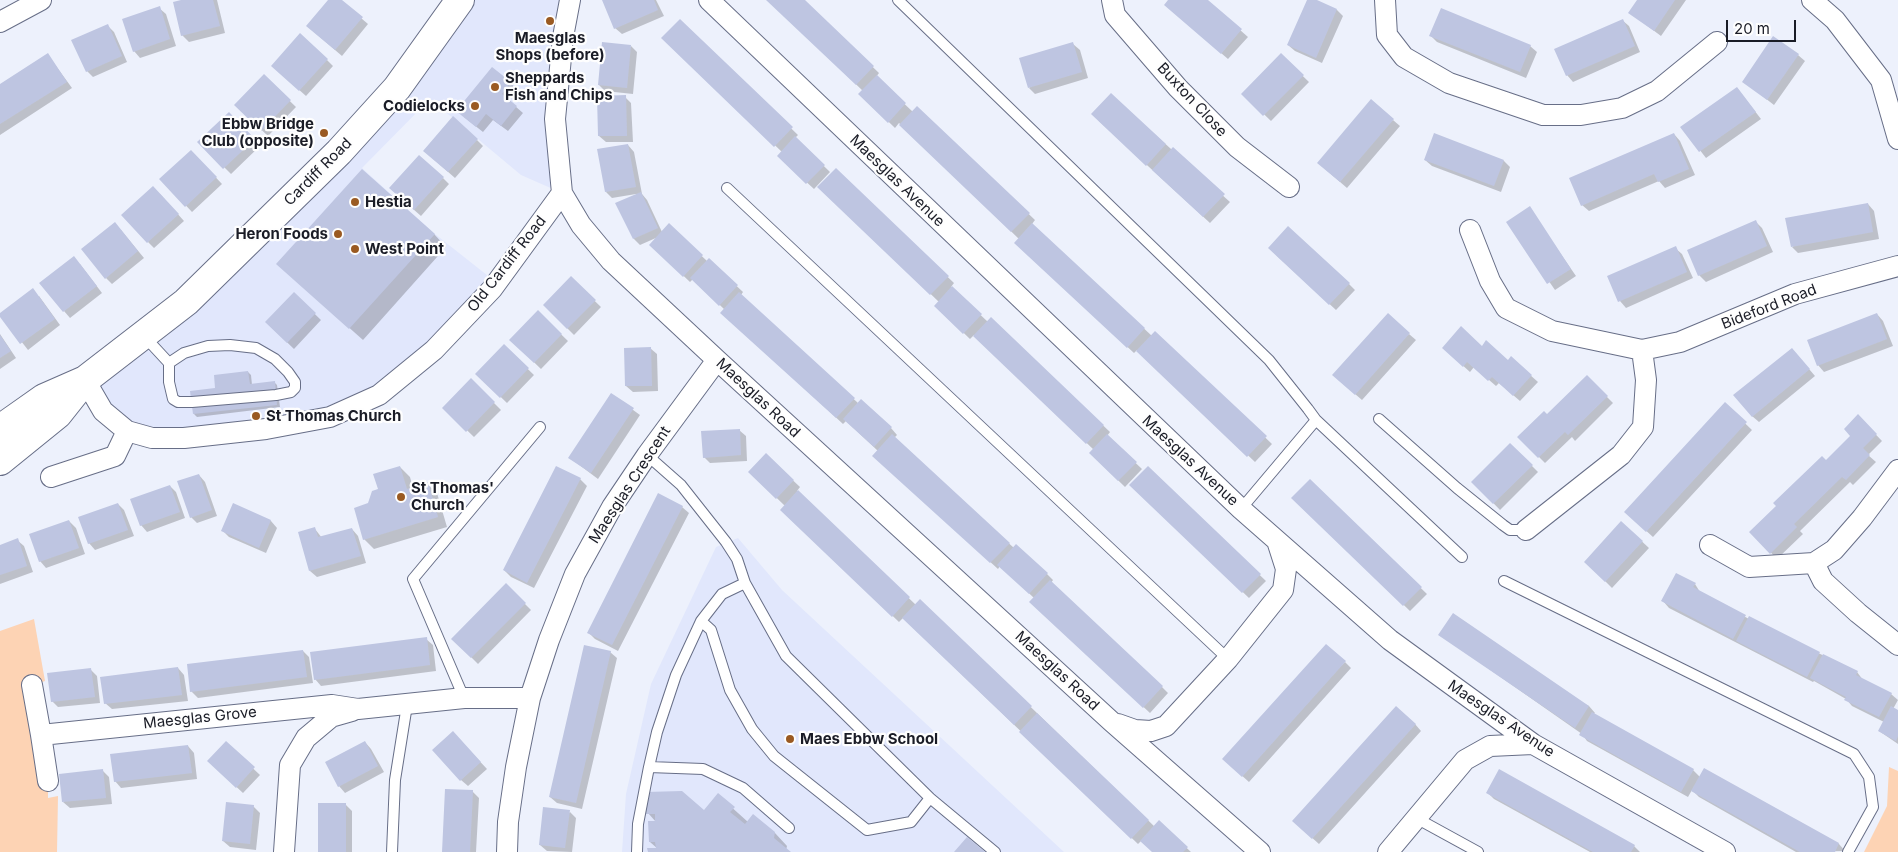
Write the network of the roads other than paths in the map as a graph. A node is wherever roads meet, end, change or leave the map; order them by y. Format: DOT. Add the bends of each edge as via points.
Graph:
graph roads {
  1 [pos="41,0"];
  2 [pos="460,0"];
  3 [pos="570,0"];
  4 [pos="709,0"];
  5 [pos="898,0"];
  6 [pos="1112,0"];
  7 [pos="1385,0"];
  8 [pos="1812,0"];
  9 [pos="0,22"];
  10 [pos="1717,42"];
  11 [pos="1898,140"];
  12 [pos="1289,187"];
  13 [pos="727,188"];
  14 [pos="562,193"];
  15 [pos="1470,230"];
  16 [pos="1898,266"];
  17 [pos="143,335"];
  18 [pos="1642,350"];
  19 [pos="717,360"];
  20 [pos="169,363"];
  21 [pos="85,380"];
  22 [pos="1379,419"];
  23 [pos="1316,420"];
  24 [pos="540,427"];
  25 [pos="0,429"];
  26 [pos="127,431"];
  27 [pos="647,455"];
  28 [pos="0,461"];
  29 [pos="1898,470"];
  30 [pos="51,477"];
  31 [pos="1241,509"];
  32 [pos="1526,530"];
  33 [pos="1278,544"];
  34 [pos="1710,545"];
  35 [pos="1462,558"];
  36 [pos="1814,563"];
  37 [pos="1504,581"];
  38 [pos="745,583"];
  39 [pos="701,621"];
  40 [pos="1898,645"];
  41 [pos="1228,659"];
  42 [pos="32,685"];
  43 [pos="464,698"];
  44 [pos="530,698"];
  45 [pos="407,705"];
  46 [pos="358,709"];
  47 [pos="1112,722"];
  48 [pos="41,735"];
  49 [pos="1533,744"];
  50 [pos="649,767"];
  51 [pos="48,781"];
  52 [pos="930,798"];
  53 [pos="1416,818"];
  54 [pos="789,828"];
  55 [pos="284,852"];
  56 [pos="392,852"];
  57 [pos="507,852"];
  58 [pos="637,852"];
  59 [pos="995,852"];
  60 [pos="1260,852"];
  61 [pos="1388,852"];
  62 [pos="1478,852"];
  63 [pos="1725,852"];
  64 [pos="1848,852"];
  1 -- 9 [label="street"];
  2 -- 17 [label="main road, Cardiff Road" via="396,88 339,152 186,302"];
  3 -- 14 [label="street, Maesglas Road" via="562,37 556,119"];
  4 -- 31 [label="street, Maesglas Avenue"];
  5 -- 23 [label="lane" via="1269,360"];
  6 -- 12 [label="street, Buxton Close" via="1115,15 1178,88 1237,147"];
  7 -- 10 [label="street" via="1387,34 1404,57 1449,83 1543,115 1581,115 1622,108 1657,91"];
  8 -- 11 [label="street" via="1835,20 1881,80"];
  13 -- 41 [label="lane"];
  14 -- 19 [label="street, Maesglas Road" via="581,225 611,261"];
  14 -- 26 [label="street, Old Cardiff Road" via="492,289 434,350 379,395 330,417 266,429 184,438 152,438"];
  15 -- 18 [label="street, Bideford Road" via="1490,281 1506,308 1552,331"];
  16 -- 18 [label="street, Bideford Road" via="1795,294 1680,342"];
  17 -- 20 [label="lane"];
  17 -- 21 [label="main road, Cardiff Road"];
  18 -- 32 [label="street" via="1646,380 1643,427 1621,455"];
  19 -- 27 [label="street, Maesglas Crescent"];
  19 -- 47 [label="street, Maesglas Road"];
  20 -- 20 [label="lane" via="184,353 208,346 256,348 275,359 288,372 296,388 276,394 178,402 170,391"];
  21 -- 25 [label="main road, Cardiff Road" via="44,398"];
  21 -- 26 [label="street, Old Cardiff Road" via="103,411"];
  21 -- 28 [label="main road, Cardiff Road" via="58,414"];
  22 -- 32 [label="lane" via="1502,525 1510,530"];
  23 -- 31 [label="lane"];
  23 -- 35 [label="lane"];
  24 -- 43 [label="lane" via="413,579"];
  26 -- 30 [label="street" via="115,456"];
  27 -- 38 [label="lane" via="681,485 726,542 737,559"];
  27 -- 44 [label="street, Maesglas Crescent" via="612,507 575,574"];
  29 -- 36 [label="street" via="1840,544"];
  31 -- 33 [label="street, Maesglas Avenue"];
  33 -- 41 [label="street, Maesglas Road" via="1286,569 1283,590"];
  33 -- 49 [label="street, Maesglas Avenue" via="1390,640"];
  34 -- 36 [label="street" via="1749,567"];
  36 -- 40 [label="street" via="1823,581"];
  37 -- 64 [label="lane" via="1854,754 1869,777 1873,807"];
  38 -- 39 [label="lane" via="722,594"];
  38 -- 52 [label="lane" via="786,656"];
  39 -- 50 [label="lane" via="676,675"];
  39 -- 52 [label="lane" via="711,630 730,690 752,729 774,756 867,830 911,822"];
  41 -- 47 [label="street, Maesglas Road" via="1166,726 1151,731 1135,730"];
  42 -- 48 [label="street"];
  43 -- 44 [label="street, Maesglas Grove"];
  43 -- 45 [label="street, Maesglas Grove"];
  44 -- 57 [label="street, Maesglas Crescent" via="516,767"];
  45 -- 46 [label="street, Maesglas Grove"];
  45 -- 56 [label="lane" via="395,780"];
  46 -- 48 [label="street, Maesglas Grove" via="332,705"];
  46 -- 55 [label="street, Maesglas Grove" via="331,717 306,738 290,765"];
  47 -- 60 [label="street, Maesglas Road"];
  48 -- 51 [label="street"];
  49 -- 53 [label="street" via="1490,746 1466,760"];
  49 -- 63 [label="street, Maesglas Avenue"];
  50 -- 54 [label="lane" via="703,769 743,788"];
  50 -- 58 [label="lane" via="638,824"];
  52 -- 59 [label="lane"];
  53 -- 61 [label="street"];
  53 -- 62 [label="lane"];
}
